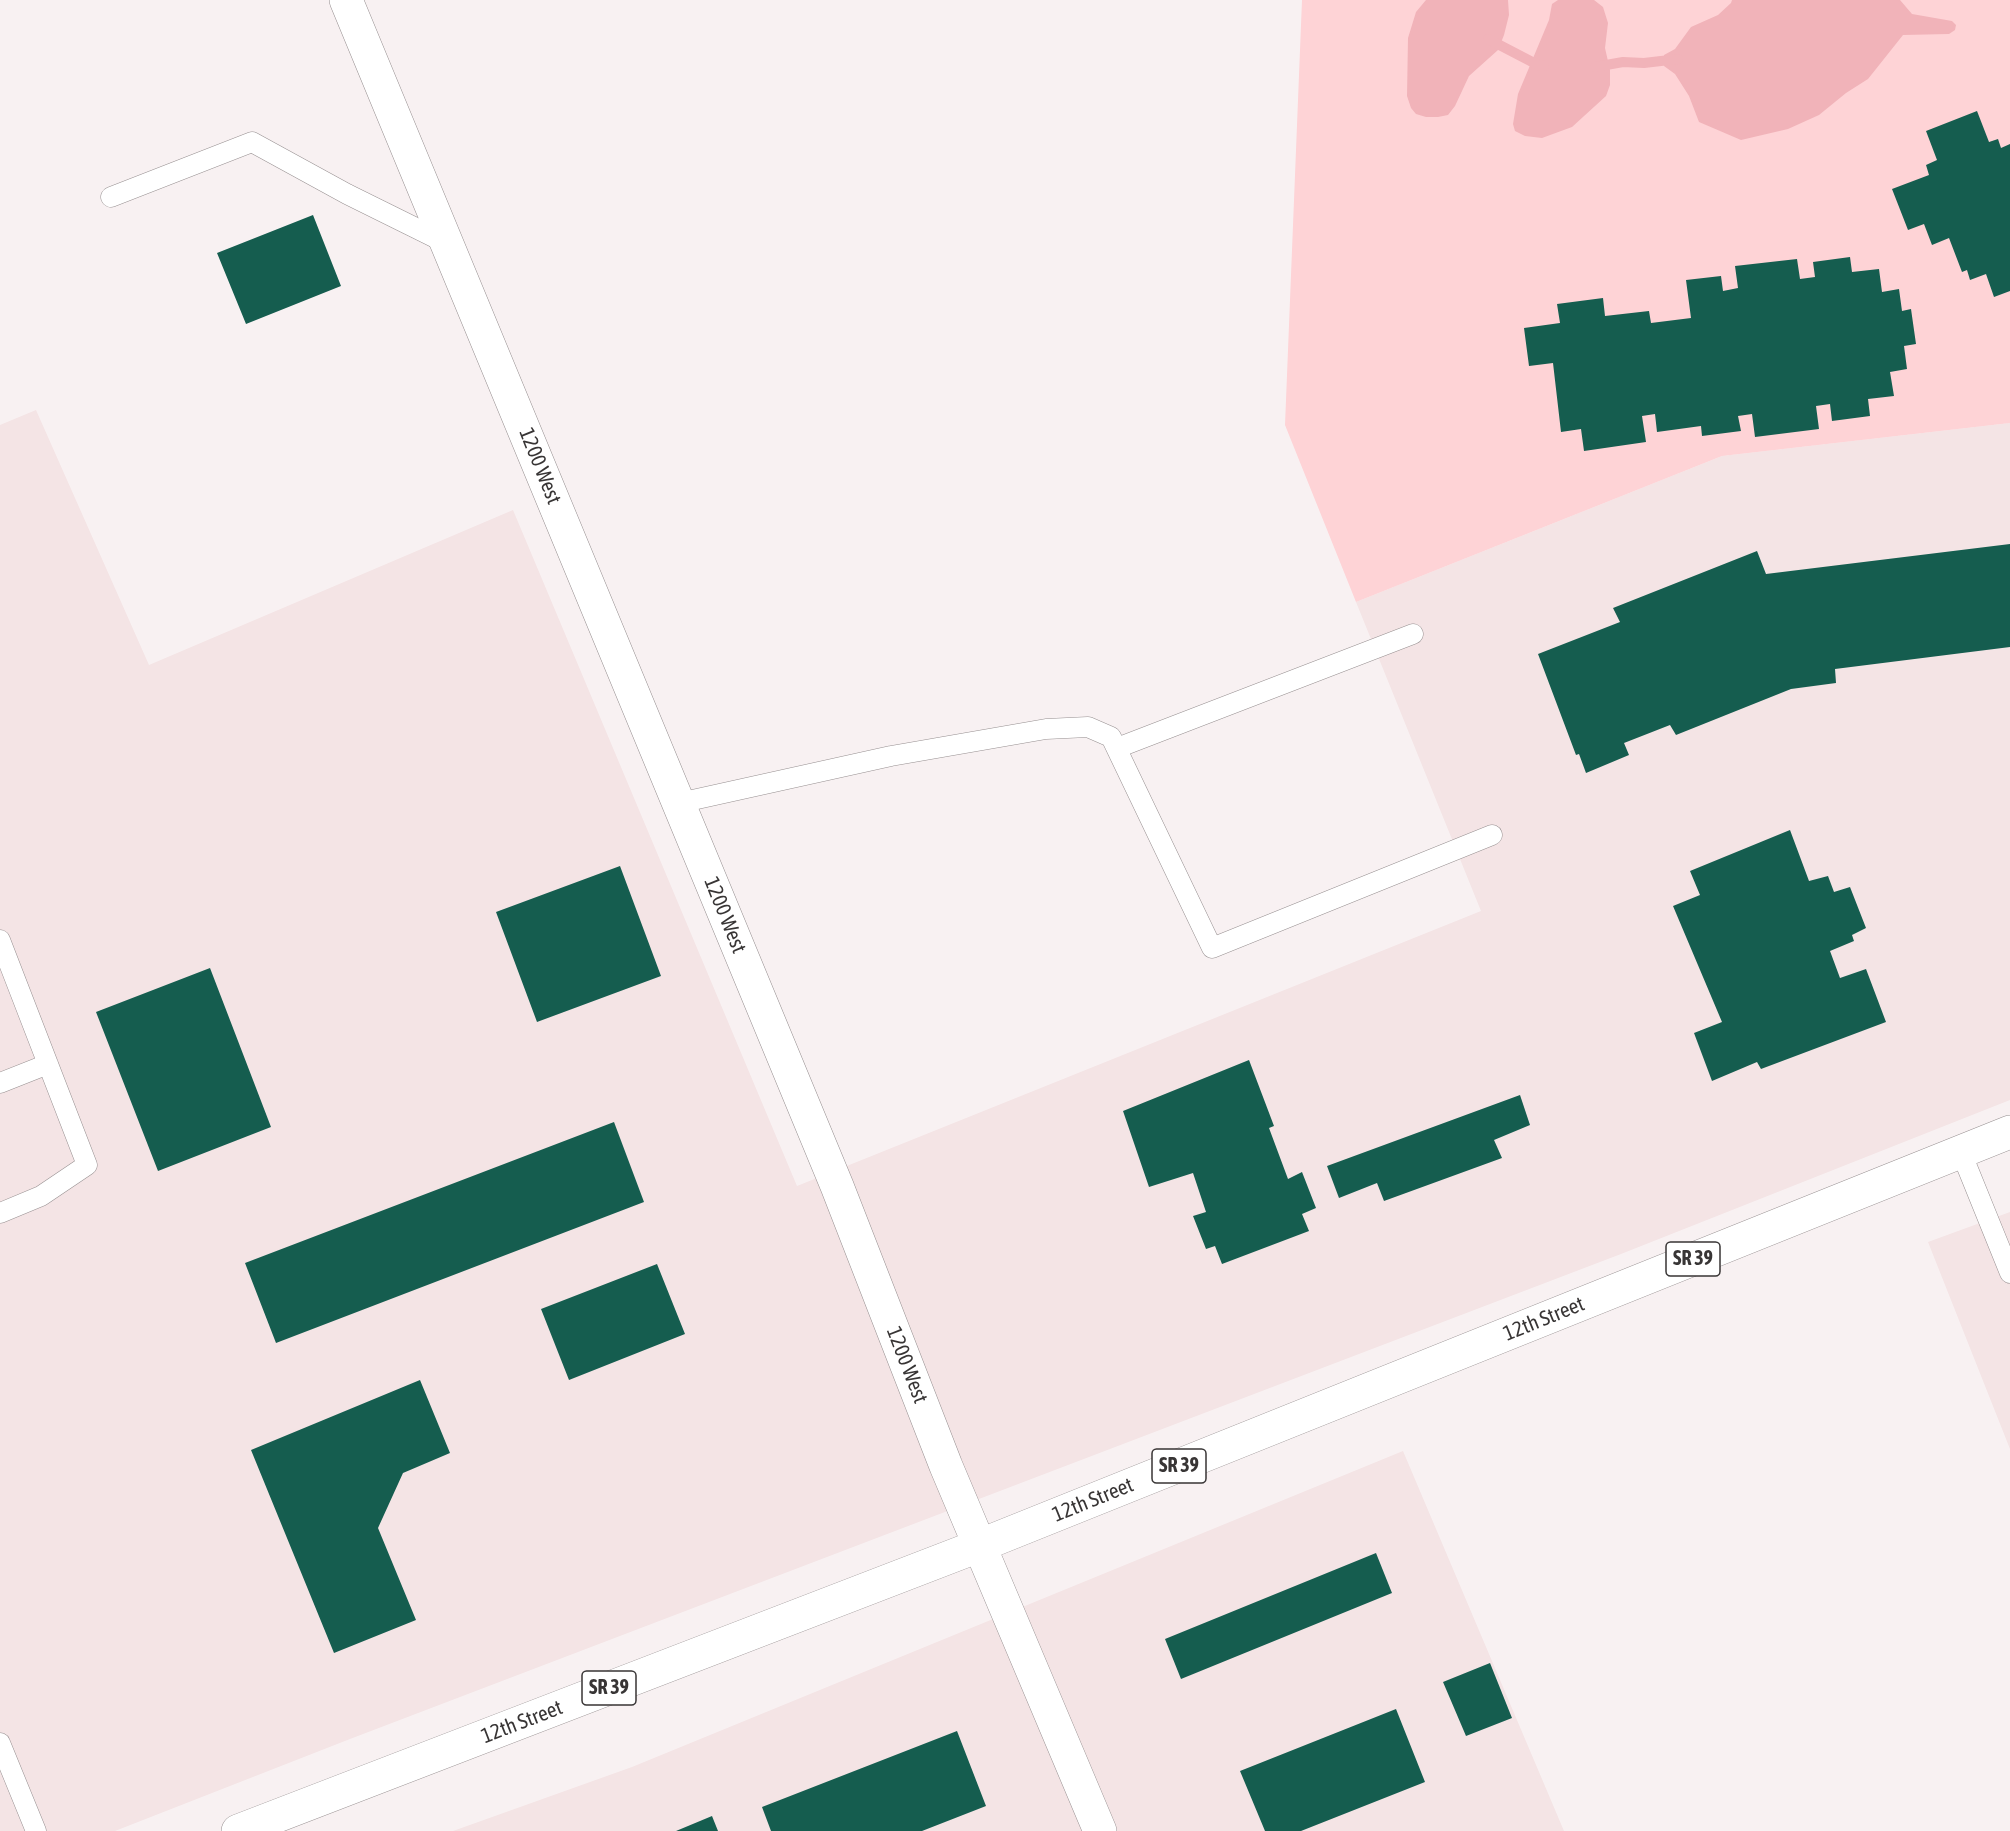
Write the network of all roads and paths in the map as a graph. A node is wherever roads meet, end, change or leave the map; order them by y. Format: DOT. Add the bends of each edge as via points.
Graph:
graph roads {
  1 [pos="346,0"];
  2 [pos="111,197"];
  3 [pos="449,244"];
  4 [pos="1413,634"];
  5 [pos="1117,748"];
  6 [pos="679,803"];
  7 [pos="1492,835"];
  8 [pos="0,940"];
  9 [pos="48,1064"];
  10 [pos="0,1083"];
  11 [pos="2010,1132"];
  12 [pos="1961,1152"];
  13 [pos="0,1213"];
  14 [pos="2010,1273"];
  15 [pos="981,1545"];
  16 [pos="0,1743"];
  17 [pos="36,1831"];
  18 [pos="238,1831"];
  19 [pos="1100,1831"];
  1 -- 3 [label="street, 1200 West"];
  2 -- 3 [label="lane" via="252,142"];
  3 -- 6 [label="street, 1200 West"];
  4 -- 5 [label="lane"];
  5 -- 6 [label="lane" via="1112,737 1088,727 1046,729 891,756"];
  5 -- 7 [label="lane" via="1212,948"];
  6 -- 15 [label="street, 1200 West"];
  8 -- 9 [label="lane"];
  9 -- 10 [label="lane"];
  9 -- 13 [label="lane" via="87,1165 41,1196"];
  11 -- 12 [label="street, 12th Street / SR 39"];
  12 -- 14 [label="lane"];
  12 -- 15 [label="street, 12th Street / SR 39"];
  15 -- 18 [label="street, 12th Street / SR 39"];
  15 -- 19 [label="street, 1200 West"];
  16 -- 17 [label="lane"];
}
